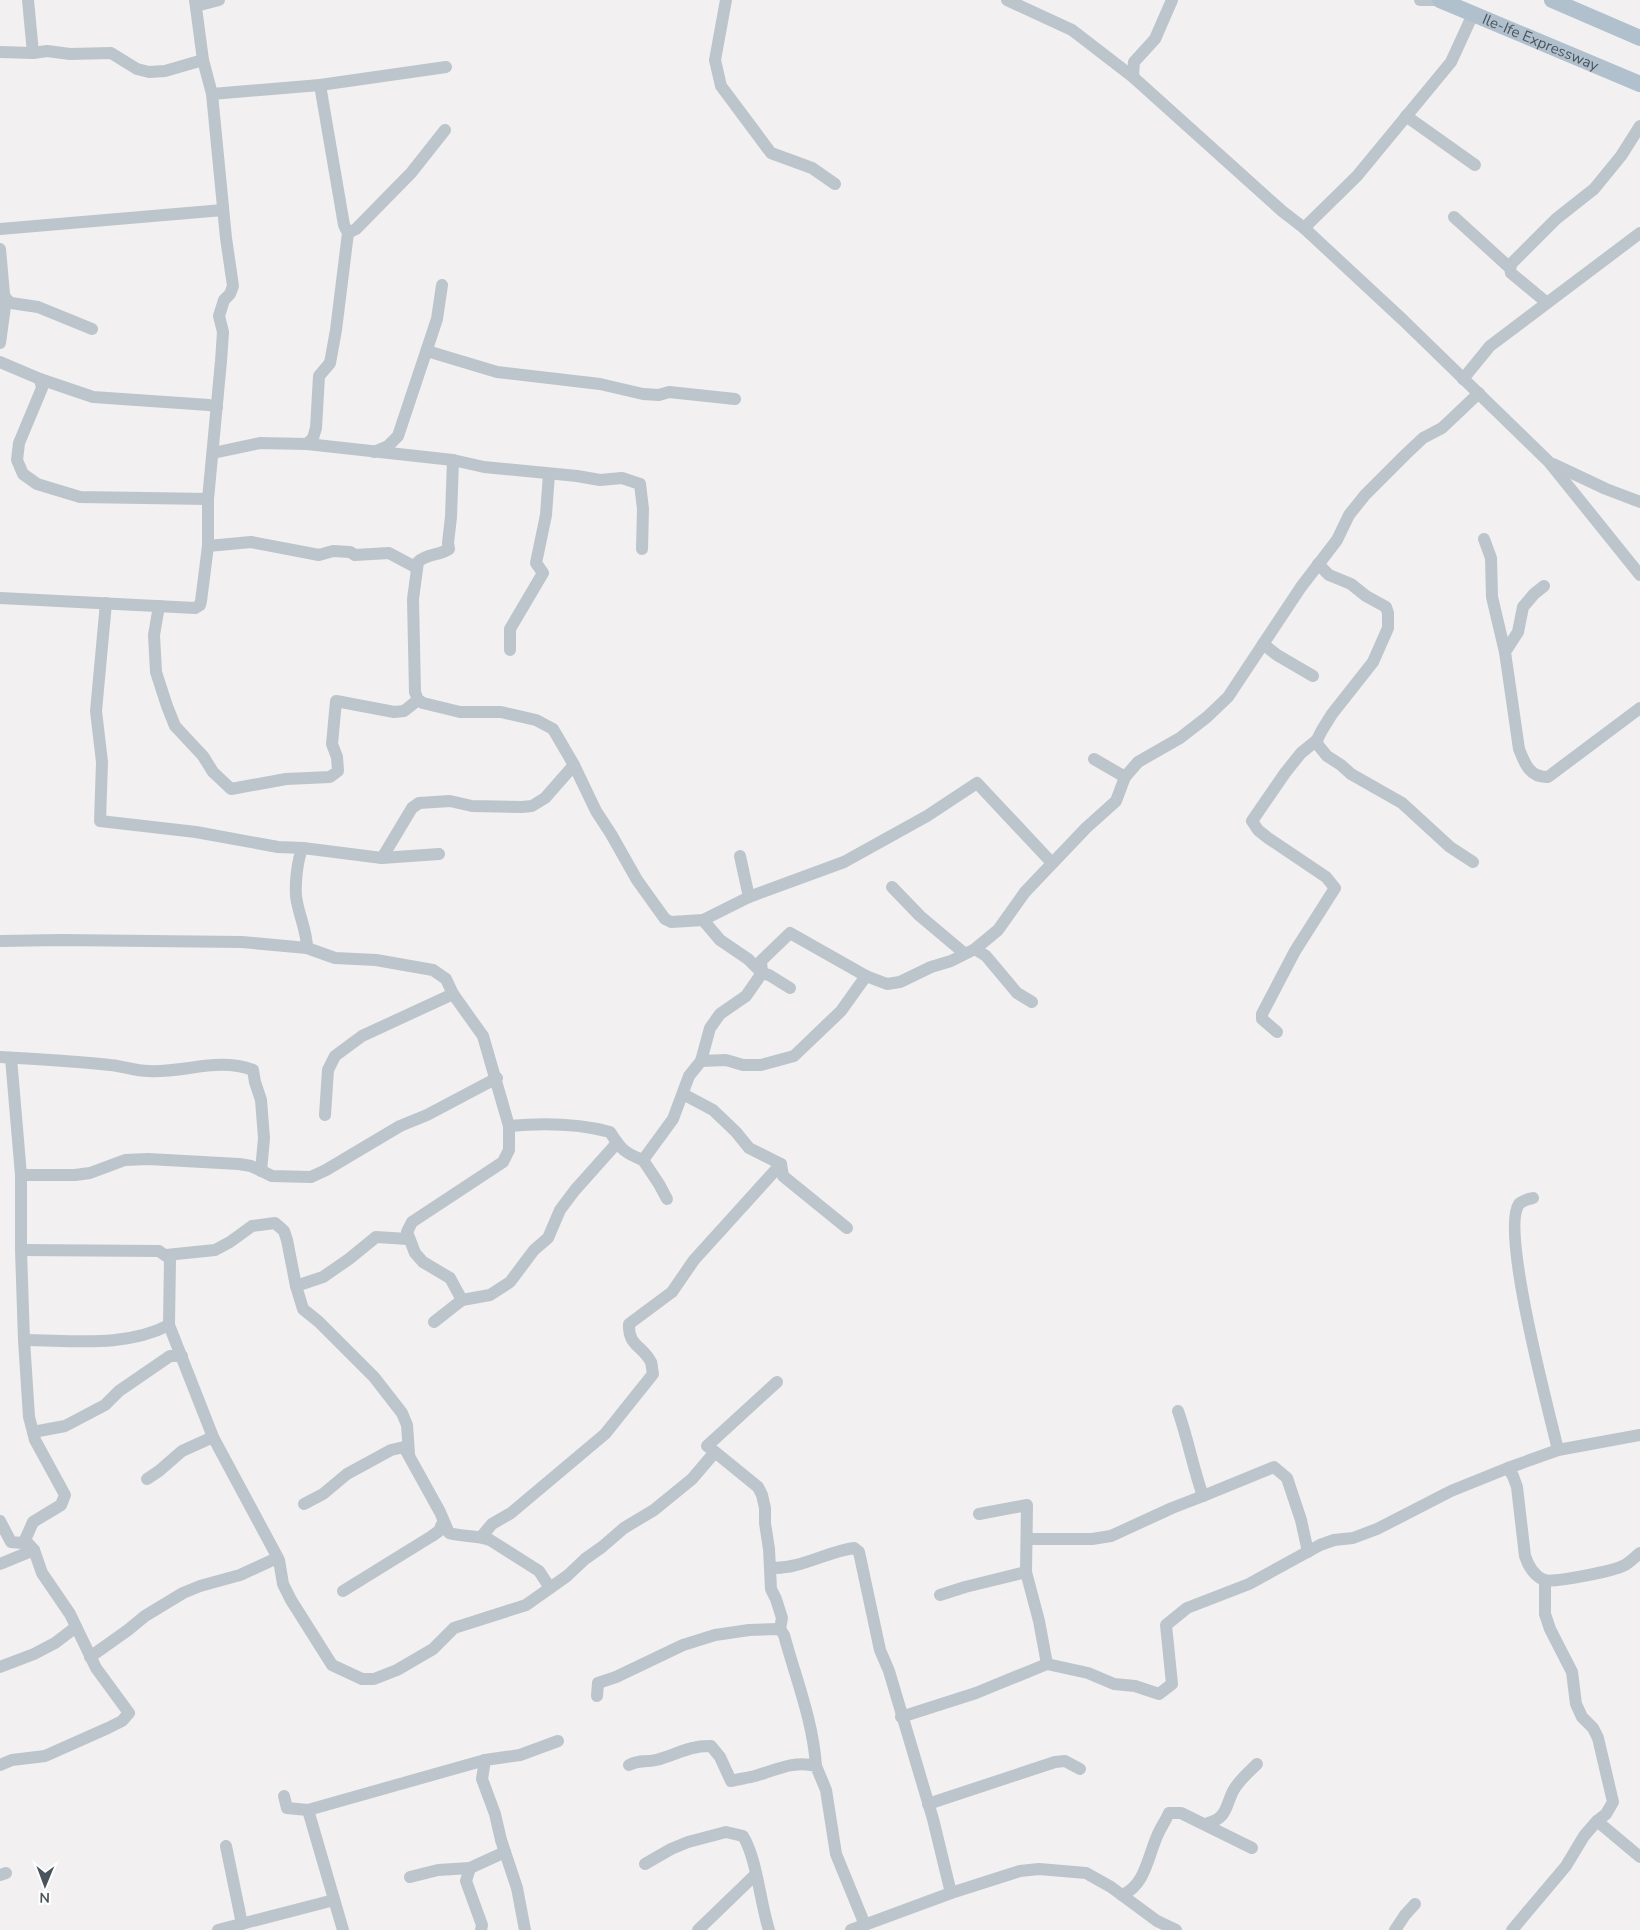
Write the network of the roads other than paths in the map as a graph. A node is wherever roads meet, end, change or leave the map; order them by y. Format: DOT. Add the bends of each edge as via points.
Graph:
graph roads {
  1 [pos="28,0"];
  2 [pos="218,0"];
  3 [pos="726,0"];
  4 [pos="1007,0"];
  5 [pos="1172,0"];
  6 [pos="1420,0"];
  7 [pos="1438,0"];
  8 [pos="1552,0"];
  9 [pos="196,3"];
  10 [pos="1473,14"];
  11 [pos="1640,38"];
  12 [pos="0,52"];
  13 [pos="33,53"];
  14 [pos="203,60"];
  15 [pos="446,67"];
  16 [pos="1133,77"];
  17 [pos="1640,84"];
  18 [pos="320,85"];
  19 [pos="212,94"];
  20 [pos="1406,116"];
  21 [pos="1640,126"];
  22 [pos="445,130"];
  23 [pos="1476,165"];
  24 [pos="835,184"];
  25 [pos="223,210"];
  26 [pos="1454,217"];
  27 [pos="1304,228"];
  28 [pos="0,229"];
  29 [pos="348,233"];
  30 [pos="1640,234"];
  31 [pos="0,249"];
  32 [pos="1510,268"];
  33 [pos="442,286"];
  34 [pos="6,299"];
  35 [pos="1546,302"];
  36 [pos="92,329"];
  37 [pos="0,343"];
  38 [pos="428,351"];
  39 [pos="0,362"];
  40 [pos="40,379"];
  41 [pos="1463,379"];
  42 [pos="1479,393"];
  43 [pos="735,399"];
  44 [pos="217,407"];
  45 [pos="308,444"];
  46 [pos="374,452"];
  47 [pos="212,453"];
  48 [pos="453,460"];
  49 [pos="1549,462"];
  50 [pos="549,474"];
  51 [pos="208,499"];
  52 [pos="1640,502"];
  53 [pos="1484,539"];
  54 [pos="208,546"];
  55 [pos="642,549"];
  56 [pos="1318,564"];
  57 [pos="418,568"];
  58 [pos="1640,575"];
  59 [pos="1544,586"];
  60 [pos="0,598"];
  61 [pos="106,603"];
  62 [pos="159,606"];
  63 [pos="1263,644"];
  64 [pos="510,650"];
  65 [pos="1505,652"];
  66 [pos="1312,676"];
  67 [pos="418,700"];
  68 [pos="1637,716"];
  69 [pos="1317,740"];
  70 [pos="1094,759"];
  71 [pos="574,765"];
  72 [pos="1125,777"];
  73 [pos="303,848"];
  74 [pos="439,854"];
  75 [pos="740,856"];
  76 [pos="382,858"];
  77 [pos="1473,862"];
  78 [pos="1052,863"];
  79 [pos="892,887"];
  80 [pos="749,897"];
  81 [pos="703,920"];
  82 [pos="0,941"];
  83 [pos="307,948"];
  84 [pos="969,951"];
  85 [pos="762,973"];
  86 [pos="866,976"];
  87 [pos="790,988"];
  88 [pos="453,994"];
  89 [pos="1032,1002"];
  90 [pos="1277,1032"];
  91 [pos="6,1058"];
  92 [pos="701,1060"];
  93 [pos="497,1078"];
  94 [pos="683,1094"];
  95 [pos="325,1115"];
  96 [pos="509,1126"];
  97 [pos="617,1143"];
  98 [pos="643,1160"];
  99 [pos="781,1164"];
  100 [pos="260,1171"];
  101 [pos="22,1175"];
  102 [pos="1533,1198"];
  103 [pos="667,1199"];
  104 [pos="847,1228"];
  105 [pos="408,1239"];
  106 [pos="21,1250"];
  107 [pos="166,1255"];
  108 [pos="296,1286"];
  109 [pos="462,1300"];
  110 [pos="434,1322"];
  111 [pos="169,1324"];
  112 [pos="24,1340"];
  113 [pos="182,1356"];
  114 [pos="777,1382"];
  115 [pos="1178,1411"];
  116 [pos="33,1432"];
  117 [pos="1640,1435"];
  118 [pos="213,1437"];
  119 [pos="1558,1450"];
  120 [pos="715,1452"];
  121 [pos="409,1454"];
  122 [pos="1508,1468"];
  123 [pos="147,1479"];
  124 [pos="1202,1496"];
  125 [pos="304,1504"];
  126 [pos="979,1514"];
  127 [pos="0,1521"];
  128 [pos="444,1529"];
  129 [pos="481,1536"];
  130 [pos="1028,1539"];
  131 [pos="30,1545"];
  132 [pos="1308,1552"];
  133 [pos="1640,1553"];
  134 [pos="277,1558"];
  135 [pos="0,1564"];
  136 [pos="771,1568"];
  137 [pos="1026,1572"];
  138 [pos="1545,1580"];
  139 [pos="550,1588"];
  140 [pos="343,1591"];
  141 [pos="940,1595"];
  142 [pos="76,1627"];
  143 [pos="780,1629"];
  144 [pos="90,1656"];
  145 [pos="1047,1664"];
  146 [pos="0,1666"];
  147 [pos="597,1696"];
  148 [pos="901,1717"];
  149 [pos="558,1741"];
  150 [pos="485,1760"];
  151 [pos="1257,1764"];
  152 [pos="0,1765"];
  153 [pos="629,1765"];
  154 [pos="816,1766"];
  155 [pos="1080,1769"];
  156 [pos="284,1796"];
  157 [pos="928,1804"];
  158 [pos="308,1810"];
  159 [pos="1597,1821"];
  160 [pos="1205,1824"];
  161 [pos="226,1846"];
  162 [pos="1252,1848"];
  163 [pos="505,1852"];
  164 [pos="1640,1856"];
  165 [pos="645,1864"];
  166 [pos="470,1868"];
  167 [pos="755,1875"];
  168 [pos="410,1877"];
  169 [pos="951,1893"];
  170 [pos="1122,1895"];
  171 [pos="334,1900"];
  172 [pos="1415,1904"];
  173 [pos="242,1924"];
  174 [pos="884,1924"];
  175 [pos="865,1925"];
  176 [pos="218,1930"];
  177 [pos="343,1930"];
  178 [pos="481,1930"];
  179 [pos="525,1930"];
  180 [pos="698,1930"];
  181 [pos="769,1930"];
  182 [pos="851,1930"];
  183 [pos="1176,1930"];
  184 [pos="1395,1930"];
  185 [pos="1512,1930"];
  1 -- 13 [label="street"];
  2 -- 9 [label="street"];
  3 -- 24 [label="street" via="715,60 720,86 771,153 812,168"];
  4 -- 16 [label="street" via="1072,30"];
  5 -- 16 [label="street" via="1156,39 1134,62"];
  6 -- 7 [label="street"];
  7 -- 10 [label="main road, Ile-Ife Expressway"];
  8 -- 11 [label="main road"];
  9 -- 14 [label="street"];
  10 -- 17 [label="main road, Ile-Ife Expressway"];
  10 -- 20 [label="street" via="1451,62"];
  12 -- 13 [label="street"];
  13 -- 14 [label="street" via="110,53 149,72"];
  14 -- 19 [label="street"];
  15 -- 18 [label="street"];
  16 -- 27 [label="street"];
  18 -- 19 [label="street"];
  18 -- 29 [label="street"];
  19 -- 25 [label="street"];
  20 -- 23 [label="street"];
  20 -- 27 [label="street" via="1357,176"];
  21 -- 32 [label="street" via="1594,189 1556,219"];
  22 -- 29 [label="street" via="410,173 356,229"];
  25 -- 28 [label="street"];
  25 -- 44 [label="street" via="233,286 219,316 223,332"];
  26 -- 32 [label="street"];
  27 -- 41 [label="street"];
  29 -- 45 [label="street" via="330,362 319,376 316,428 314,438"];
  30 -- 35 [label="street"];
  31 -- 34 [label="street"];
  32 -- 35 [label="street" via="1511,273"];
  33 -- 38 [label="street"];
  34 -- 36 [label="street" via="11,303 38,307"];
  34 -- 37 [label="street"];
  35 -- 41 [label="street" via="1490,346"];
  38 -- 43 [label="street" via="497,372 600,384 643,394 669,392"];
  38 -- 46 [label="street" via="398,436 388,446"];
  39 -- 40 [label="street"];
  40 -- 44 [label="street" via="93,397"];
  40 -- 51 [label="street" via="42,388 19,443 17,460 24,474 37,484 80,497"];
  41 -- 42 [label="street"];
  42 -- 49 [label="street"];
  42 -- 56 [label="street" via="1442,428 1418,444 1365,495"];
  44 -- 47 [label="street"];
  45 -- 46 [label="street"];
  45 -- 47 [label="street" via="260,443"];
  46 -- 48 [label="street"];
  47 -- 51 [label="street"];
  48 -- 50 [label="street"];
  48 -- 57 [label="street" via="449,549 423,558 418,562"];
  49 -- 52 [label="street"];
  49 -- 58 [label="street"];
  50 -- 55 [label="street" via="600,480 622,478 640,484"];
  50 -- 64 [label="street" via="546,515 536,563 542,573 510,629"];
  51 -- 54 [label="street"];
  53 -- 65 [label="street" via="1491,558 1492,597"];
  54 -- 57 [label="street" via="251,542 319,555 334,551 355,555 389,553"];
  54 -- 62 [label="street" via="200,605 195,608"];
  56 -- 63 [label="street"];
  56 -- 69 [label="street" via="1329,575 1351,584 1386,607 1388,628 1372,662 1332,714"];
  57 -- 67 [label="street" via="413,599 415,692"];
  59 -- 65 [label="street" via="1523,607 1518,632"];
  60 -- 61 [label="street"];
  61 -- 62 [label="street"];
  61 -- 73 [label="street" via="96,711 102,762 100,821"];
  62 -- 67 [label="street" via="154,635 156,672 166,706 175,726 231,789 286,778 330,777 338,771 332,737 336,701 394,712 404,711"];
  63 -- 66 [label="street"];
  63 -- 72 [label="street" via="1228,697 1180,738 1138,762"];
  65 -- 68 [label="street" via="1519,749 1531,772 1540,777 1548,777"];
  67 -- 71 [label="street" via="460,712 501,712 536,720 553,729"];
  69 -- 77 [label="street" via="1319,748 1327,756 1351,774 1394,797 1450,847"];
  69 -- 90 [label="street" via="1301,753 1252,821 1258,830 1326,877 1335,888 1295,951 1262,1014 1262,1019"];
  70 -- 72 [label="street"];
  71 -- 76 [label="street" via="544,798 532,806 472,806 450,801 419,803 412,808"];
  71 -- 81 [label="street" via="596,811 637,880 666,919 671,922"];
  72 -- 78 [label="street" via="1116,801"];
  73 -- 76 [label="street"];
  73 -- 83 [label="street" via="298,860 296,900 307,935"];
  74 -- 76 [label="street"];
  75 -- 80 [label="street"];
  78 -- 80 [label="street" via="977,783 927,816 844,862"];
  78 -- 84 [label="street" via="1025,892 998,930"];
  79 -- 84 [label="street" via="920,916"];
  80 -- 81 [label="street"];
  81 -- 85 [label="street" via="720,940"];
  82 -- 83 [label="street" via="242,942"];
  83 -- 88 [label="street" via="335,958 376,960 432,970 446,979"];
  84 -- 86 [label="street" via="900,982 887,984"];
  84 -- 89 [label="street" via="986,956 1017,992"];
  85 -- 86 [label="street" via="761,961 790,933"];
  85 -- 87 [label="street"];
  85 -- 92 [label="street" via="746,996 720,1014 710,1028"];
  86 -- 92 [label="street" via="841,1010 794,1056 760,1065"];
  88 -- 93 [label="street" via="483,1036"];
  88 -- 95 [label="street" via="362,1036 335,1056 328,1070"];
  91 -- 100 [label="street" via="111,1065 146,1072 218,1064 253,1070 261,1100 264,1138"];
  91 -- 101 [label="street"];
  92 -- 94 [label="street" via="689,1076"];
  93 -- 96 [label="street"];
  93 -- 100 [label="street" via="400,1126 311,1177 272,1176"];
  94 -- 98 [label="street" via="673,1119"];
  94 -- 99 [label="street" via="712,1110 749,1148"];
  96 -- 97 [label="street" via="543,1123 590,1126 610,1132"];
  96 -- 105 [label="street" via="509,1150 503,1162 412,1222 407,1232"];
  97 -- 98 [label="street" via="627,1154"];
  97 -- 109 [label="street" via="575,1190 560,1210 548,1238 534,1250 510,1282 490,1295"];
  98 -- 103 [label="street"];
  99 -- 104 [label="street" via="783,1176"];
  99 -- 129 [label="street" via="694,1260 672,1292 628,1324 632,1342 651,1362 653,1374 605,1434"];
  100 -- 101 [label="street" via="239,1164 148,1159 124,1160 75,1175"];
  101 -- 106 [label="street"];
  102 -- 119 [label="street" via="1523,1201 1517,1209 1515,1251"];
  105 -- 108 [label="street" via="376,1237 323,1277"];
  105 -- 109 [label="street" via="424,1262 450,1278"];
  106 -- 107 [label="street" via="159,1251"];
  106 -- 112 [label="street"];
  107 -- 108 [label="street" via="215,1250 252,1226 275,1223 284,1231"];
  107 -- 111 [label="street" via="170,1259"];
  108 -- 121 [label="street" via="302,1309 374,1377 402,1413 407,1425"];
  109 -- 110 [label="street"];
  111 -- 112 [label="street" via="154,1332 116,1340"];
  111 -- 113 [label="street"];
  112 -- 116 [label="street" via="29,1417"];
  113 -- 116 [label="street" via="170,1356 119,1391 105,1405 65,1426"];
  113 -- 118 [label="street"];
  114 -- 120 [label="street" via="707,1446"];
  115 -- 124 [label="street"];
  116 -- 131 [label="street" via="65,1494 61,1505 33,1522"];
  117 -- 119 [label="street"];
  118 -- 123 [label="street" via="182,1451"];
  118 -- 134 [label="street"];
  119 -- 122 [label="street"];
  120 -- 136 [label="street" via="758,1487 762,1495"];
  120 -- 139 [label="street" via="692,1478 654,1510 624,1528"];
  121 -- 125 [label="street" via="404,1447 389,1447"];
  121 -- 128 [label="street"];
  122 -- 132 [label="street" via="1450,1491 1377,1529 1353,1538 1334,1540"];
  122 -- 138 [label="street" via="1517,1486 1525,1556 1536,1575"];
  124 -- 130 [label="street" via="1111,1536"];
  124 -- 132 [label="street" via="1274,1466 1287,1478"];
  126 -- 130 [label="street" via="1027,1504"];
  127 -- 131 [label="street" via="11,1542"];
  128 -- 129 [label="street" via="460,1537"];
  128 -- 140 [label="street"];
  129 -- 139 [label="street" via="539,1571"];
  130 -- 137 [label="street"];
  131 -- 135 [label="street"];
  131 -- 142 [label="street" via="42,1573"];
  132 -- 145 [label="street" via="1249,1584 1187,1608 1166,1625 1172,1684 1159,1694"];
  133 -- 138 [label="street" via="1625,1565 1601,1573"];
  134 -- 139 [label="street" via="283,1584 291,1600 332,1665 362,1679 374,1679 396,1670 433,1649 454,1628 526,1605"];
  134 -- 144 [label="street" via="240,1575 183,1593"];
  136 -- 143 [label="street" via="771,1589 782,1618"];
  136 -- 148 [label="street" via="806,1563 846,1549 854,1548 859,1552 880,1650"];
  137 -- 141 [label="street"];
  137 -- 145 [label="street"];
  138 -- 159 [label="street" via="1545,1614 1572,1672 1576,1704 1598,1738 1610,1783 1613,1802"];
  142 -- 144 [label="street"];
  142 -- 146 [label="street" via="34,1654"];
  143 -- 147 [label="street" via="715,1635 683,1645 598,1683"];
  143 -- 154 [label="street" via="810,1722"];
  144 -- 152 [label="street" via="129,1713 122,1721 45,1756 12,1760"];
  145 -- 148 [label="street" via="976,1693"];
  148 -- 157 [label="street"];
  149 -- 150 [label="street" via="520,1756"];
  150 -- 158 [label="street"];
  150 -- 163 [label="street" via="482,1779"];
  151 -- 160 [label="street" via="1242,1778 1220,1818"];
  153 -- 154 [label="street" via="701,1745 711,1746 731,1781 788,1765 806,1763"];
  154 -- 175 [label="street" via="826,1790 836,1854"];
  155 -- 157 [label="street" via="1064,1761 1055,1762"];
  156 -- 158 [label="street" via="287,1808"];
  157 -- 169 [label="street"];
  158 -- 171 [label="street"];
  159 -- 164 [label="street"];
  159 -- 185 [label="street" via="1566,1866"];
  160 -- 162 [label="street"];
  160 -- 170 [label="street" via="1181,1813 1170,1813 1143,1874 1128,1893"];
  161 -- 173 [label="street"];
  163 -- 166 [label="street"];
  163 -- 179 [label="street" via="521,1903"];
  165 -- 167 [label="street" via="671,1849 726,1832 743,1836 750,1847"];
  166 -- 168 [label="street" via="438,1870"];
  166 -- 178 [label="street" via="466,1881"];
  167 -- 180 [label="street"];
  167 -- 181 [label="street"];
  169 -- 170 [label="street" via="1039,1868 1086,1873"];
  169 -- 174 [label="street"];
  170 -- 183 [label="street" via="1157,1921"];
  171 -- 173 [label="street"];
  171 -- 177 [label="street"];
  172 -- 184 [label="street"];
  173 -- 176 [label="street"];
  174 -- 175 [label="street"];
  175 -- 182 [label="street"];
}
